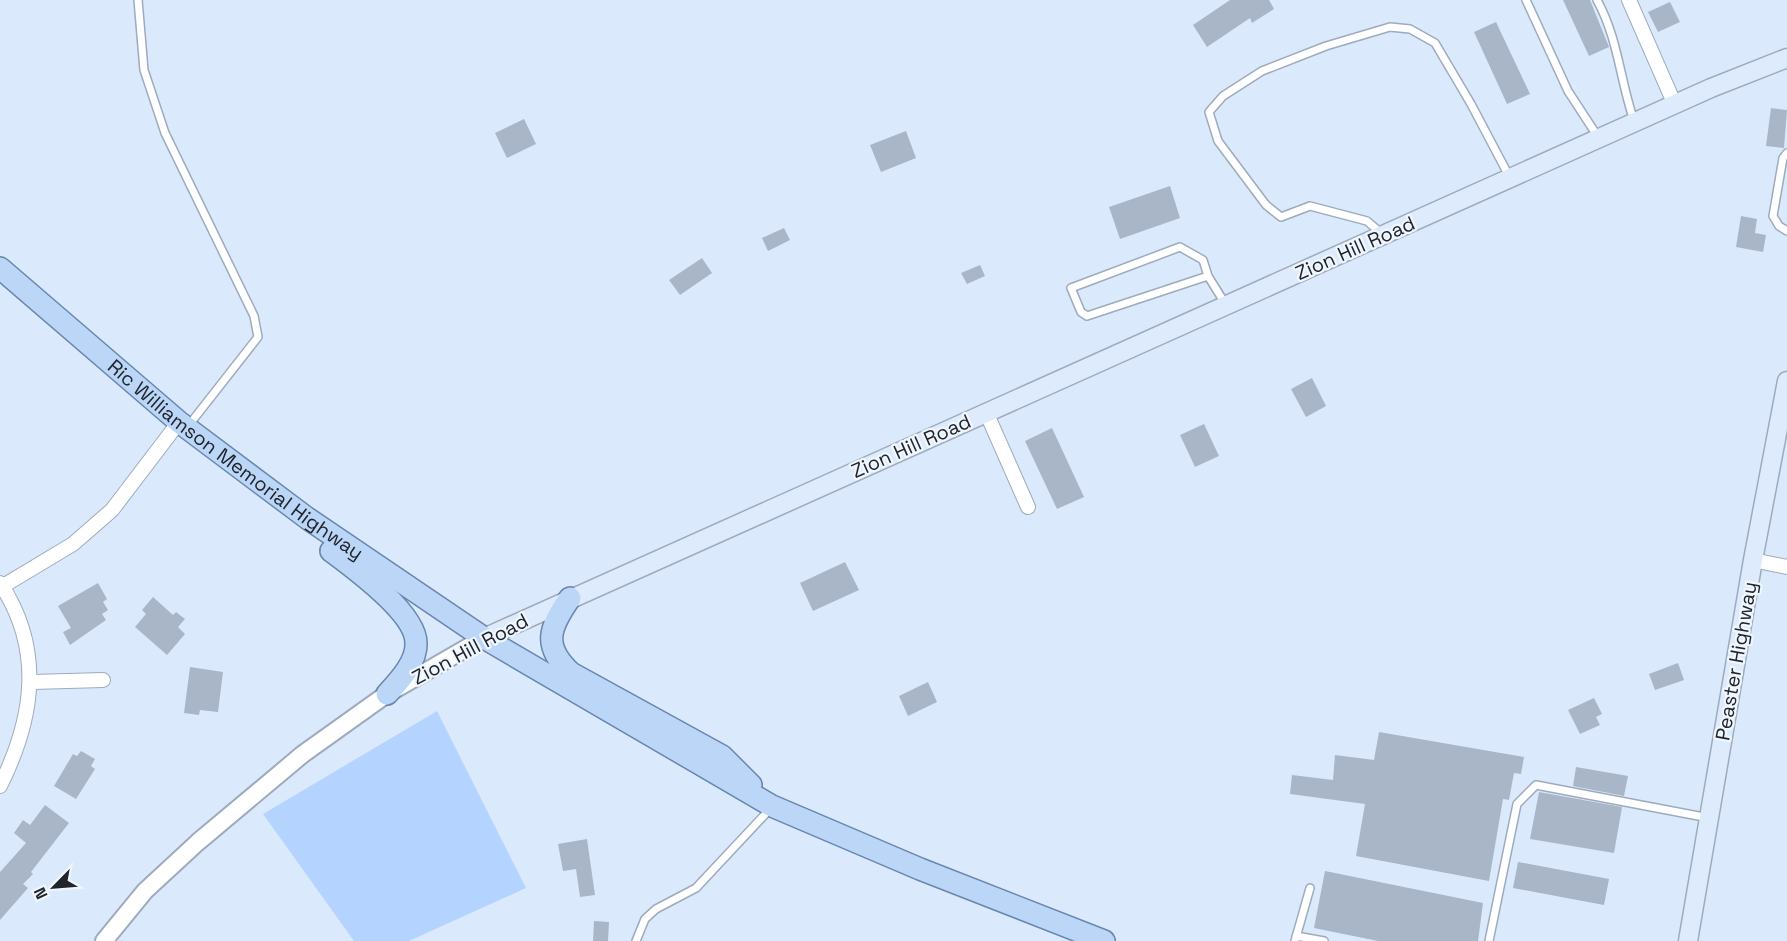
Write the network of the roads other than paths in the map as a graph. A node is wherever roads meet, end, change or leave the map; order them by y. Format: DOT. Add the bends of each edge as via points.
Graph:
graph roads {
  1 [pos="138,0"];
  2 [pos="1526,0"];
  3 [pos="1597,0"];
  4 [pos="1629,0"];
  5 [pos="1787,58"];
  6 [pos="1675,105"];
  7 [pos="1635,123"];
  8 [pos="1599,139"];
  9 [pos="1787,153"];
  10 [pos="1511,179"];
  11 [pos="1787,231"];
  12 [pos="1383,235"];
  13 [pos="0,268"];
  14 [pos="1208,276"];
  15 [pos="1226,305"];
  16 [pos="1787,381"];
  17 [pos="986,412"];
  18 [pos="183,424"];
  19 [pos="1028,507"];
  20 [pos="1753,560"];
  21 [pos="1787,567"];
  22 [pos="1,584"];
  23 [pos="570,598"];
  24 [pos="484,638"];
  25 [pos="103,680"];
  26 [pos="32,682"];
  27 [pos="387,694"];
  28 [pos="0,786"];
  29 [pos="772,806"];
  30 [pos="1709,818"];
  31 [pos="1310,888"];
  32 [pos="1295,938"];
  33 [pos="104,941"];
  34 [pos="636,941"];
  35 [pos="1104,941"];
  36 [pos="1324,941"];
  37 [pos="1489,941"];
  38 [pos="1688,941"];
  1 -- 18 [label="lane" via="144,70 165,133 254,316 258,337"];
  2 -- 8 [label="lane" via="1568,90"];
  3 -- 7 [label="lane" via="1610,23 1625,96"];
  4 -- 6 [label="street"];
  5 -- 6 [label="main road, Zion Hill Road"];
  6 -- 7 [label="main road, Zion Hill Road"];
  7 -- 8 [label="main road, Zion Hill Road"];
  8 -- 10 [label="main road, Zion Hill Road"];
  9 -- 11 [label="lane" via="1773,216"];
  10 -- 12 [label="main road, Zion Hill Road"];
  10 -- 12 [label="lane" via="1435,43 1410,29 1390,27 1262,71 1223,96 1209,112 1218,141 1266,205 1281,218 1310,206 1368,221"];
  12 -- 15 [label="main road, Zion Hill Road"];
  13 -- 18 [label="main road, Ric Williamson Memorial Highway"];
  14 -- 14 [label="lane" via="1203,260 1180,247 1071,288 1081,312 1087,316"];
  14 -- 15 [label="lane"];
  15 -- 17 [label="main road, Zion Hill Road"];
  16 -- 20 [label="main road, Peaster Highway"];
  17 -- 19 [label="street"];
  17 -- 23 [label="main road, Zion Hill Road"];
  18 -- 22 [label="street" via="112,510 73,544"];
  18 -- 24 [label="main road, Ric Williamson Memorial Highway" via="307,518"];
  18 -- 27 [label="main road" via="258,498 363,574 405,617 417,644 404,676"];
  20 -- 21 [label="street"];
  20 -- 30 [label="main road, Peaster Highway"];
  22 -- 26 [label="street" via="23,635"];
  23 -- 24 [label="main road, Zion Hill Road"];
  23 -- 29 [label="main road" via="552,630 556,659 571,673 722,756"];
  24 -- 27 [label="street, Zion Hill Road"];
  24 -- 29 [label="main road, Ric Williamson Memorial Highway"];
  25 -- 26 [label="street"];
  26 -- 28 [label="street" via="24,723"];
  27 -- 33 [label="street, Zion Hill Road" via="303,754 198,842 145,891"];
  29 -- 34 [label="lane" via="696,888 645,919"];
  29 -- 35 [label="main road"];
  30 -- 37 [label="lane" via="1536,785 1517,804"];
  30 -- 38 [label="main road, Peaster Highway"];
  31 -- 32 [label="lane"];
  32 -- 36 [label="lane"];
}
